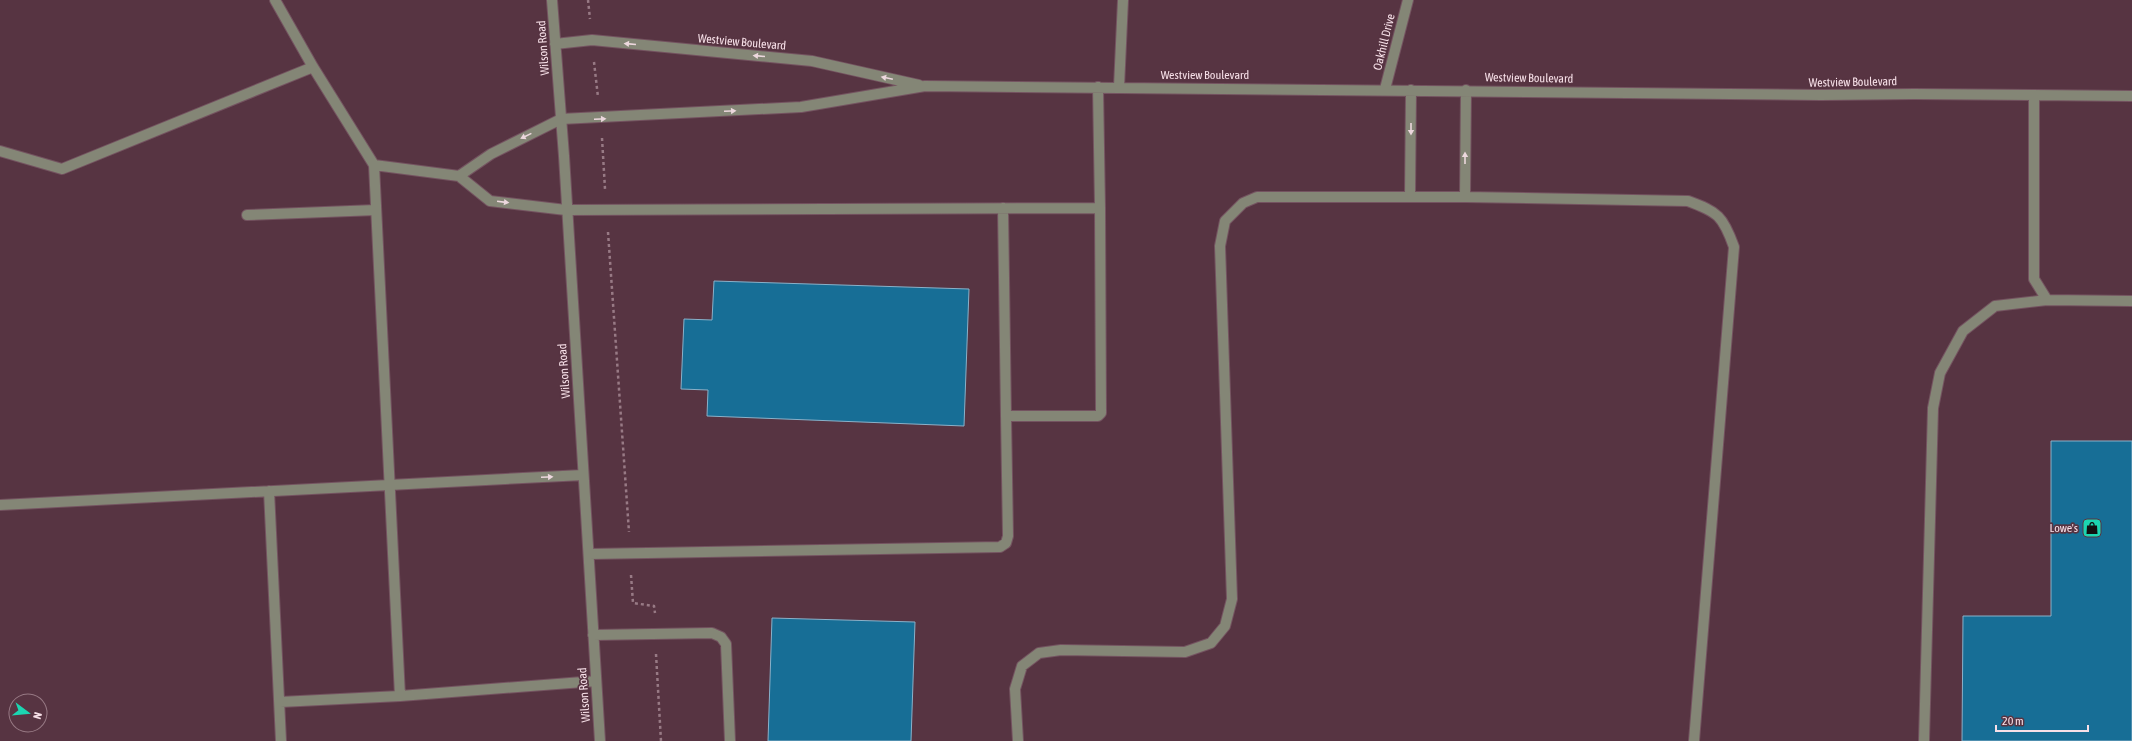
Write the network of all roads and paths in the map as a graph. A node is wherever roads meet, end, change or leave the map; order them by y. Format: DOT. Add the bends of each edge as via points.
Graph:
graph roads {
  1 [pos="275,0"];
  2 [pos="552,0"];
  3 [pos="588,0"];
  4 [pos="1123,0"];
  5 [pos="1408,0"];
  6 [pos="592,40"];
  7 [pos="555,44"];
  8 [pos="313,67"];
  9 [pos="925,86"];
  10 [pos="1098,87"];
  11 [pos="1119,87"];
  12 [pos="1385,90"];
  13 [pos="1411,90"];
  14 [pos="1466,90"];
  15 [pos="2034,95"];
  16 [pos="2132,96"];
  17 [pos="561,119"];
  18 [pos="600,119"];
  19 [pos="0,150"];
  20 [pos="374,165"];
  21 [pos="459,176"];
  22 [pos="1410,197"];
  23 [pos="1465,197"];
  24 [pos="1003,208"];
  25 [pos="1100,208"];
  26 [pos="606,209"];
  27 [pos="376,210"];
  28 [pos="566,210"];
  29 [pos="246,215"];
  30 [pos="2047,300"];
  31 [pos="2132,301"];
  32 [pos="1006,416"];
  33 [pos="583,475"];
  34 [pos="390,485"];
  35 [pos="269,491"];
  36 [pos="0,505"];
  37 [pos="630,552"];
  38 [pos="589,554"];
  39 [pos="655,634"];
  40 [pos="594,635"];
  41 [pos="596,681"];
  42 [pos="400,696"];
  43 [pos="280,702"];
  44 [pos="281,741"];
  45 [pos="600,741"];
  46 [pos="661,741"];
  47 [pos="730,741"];
  48 [pos="1018,741"];
  49 [pos="1694,741"];
  50 [pos="1924,741"];
  1 -- 8 [label="street"];
  2 -- 7 [label="street, Wilson Road"];
  3 -- 6 [label="path"];
  4 -- 11 [label="street"];
  5 -- 12 [label="street, Oakhill Drive"];
  6 -- 7 [label="street, Westview Boulevard"];
  9 -- 6 [label="street, Westview Boulevard, one-way" via="812,61"];
  6 -- 18 [label="path"];
  7 -- 17 [label="street, Wilson Road"];
  8 -- 19 [label="street" via="62,169"];
  8 -- 20 [label="street"];
  9 -- 10 [label="street, Westview Boulevard"];
  18 -- 9 [label="street, Westview Boulevard, one-way" via="801,107"];
  10 -- 11 [label="street, Westview Boulevard"];
  10 -- 25 [label="street"];
  11 -- 12 [label="street, Westview Boulevard"];
  12 -- 13 [label="street, Westview Boulevard"];
  13 -- 14 [label="street, Westview Boulevard"];
  13 -- 22 [label="street, one-way"];
  14 -- 15 [label="street, Westview Boulevard"];
  23 -- 14 [label="street, one-way"];
  15 -- 16 [label="street, Westview Boulevard"];
  15 -- 30 [label="street" via="2034,279"];
  17 -- 18 [label="street, Westview Boulevard"];
  17 -- 21 [label="street, one-way" via="491,154"];
  17 -- 28 [label="street, Wilson Road"];
  18 -- 26 [label="path"];
  20 -- 21 [label="street"];
  20 -- 27 [label="street"];
  21 -- 28 [label="street, one-way" via="490,201"];
  22 -- 23 [label="street"];
  22 -- 48 [label="street" via="1257,197 1243,203 1225,221 1220,246 1232,599 1225,626 1211,643 1185,652 1061,650 1039,653 1022,666 1015,689"];
  23 -- 49 [label="street" via="1688,201 1712,210 1727,227 1734,247"];
  24 -- 25 [label="street"];
  24 -- 26 [label="street"];
  24 -- 32 [label="street"];
  25 -- 32 [label="street" via="1101,413 1098,416"];
  26 -- 28 [label="street"];
  26 -- 37 [label="path"];
  27 -- 29 [label="street"];
  27 -- 34 [label="street"];
  28 -- 33 [label="street, Wilson Road"];
  30 -- 31 [label="street"];
  30 -- 50 [label="street" via="1995,306 1963,331 1940,372 1933,408"];
  32 -- 37 [label="street" via="1008,536 1006,543 1000,546"];
  34 -- 33 [label="street, one-way"];
  33 -- 38 [label="street, Wilson Road"];
  34 -- 35 [label="street"];
  34 -- 42 [label="street"];
  35 -- 36 [label="street"];
  35 -- 43 [label="street"];
  37 -- 38 [label="street"];
  37 -- 39 [label="path" via="633,603 654,606"];
  38 -- 40 [label="street, Wilson Road"];
  39 -- 40 [label="street"];
  39 -- 46 [label="path"];
  39 -- 47 [label="street" via="712,633 721,637 726,644"];
  40 -- 41 [label="street, Wilson Road"];
  41 -- 42 [label="street"];
  41 -- 45 [label="street, Wilson Road"];
  42 -- 43 [label="street"];
  43 -- 44 [label="street"];
}
